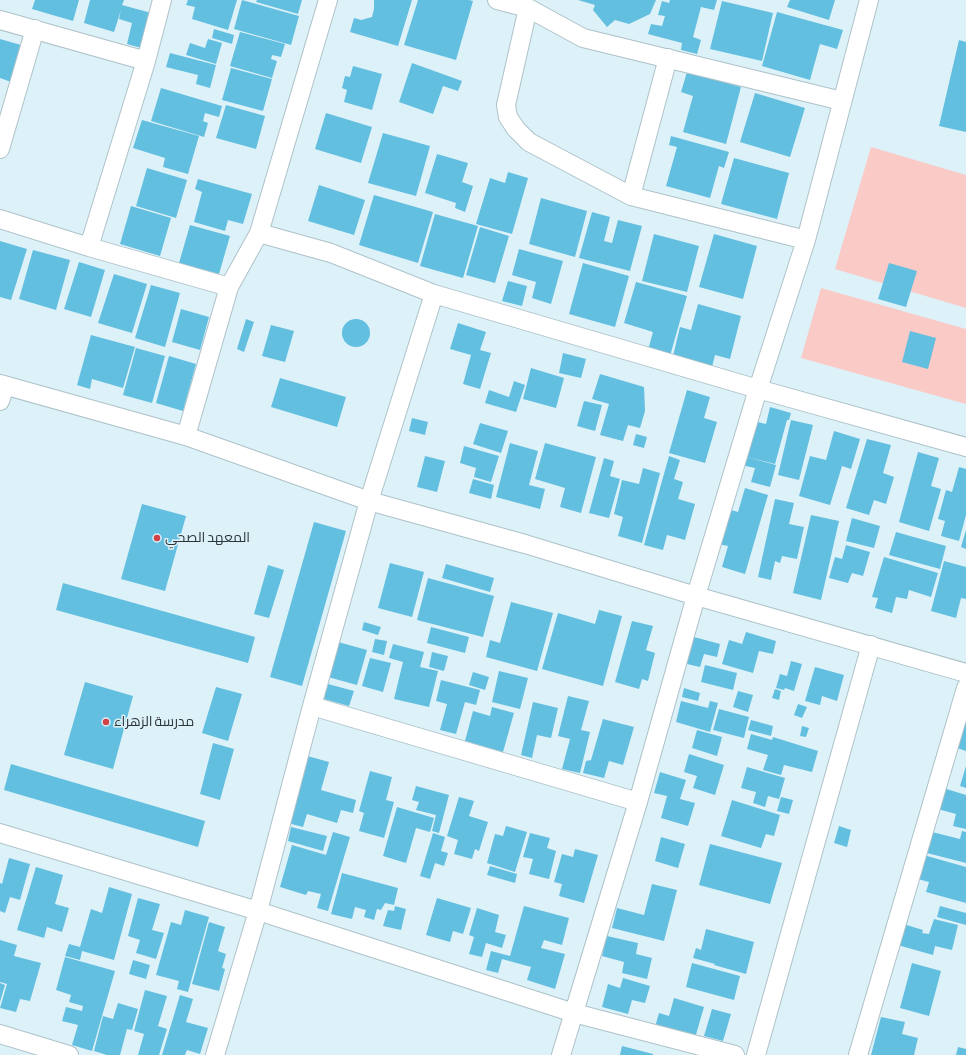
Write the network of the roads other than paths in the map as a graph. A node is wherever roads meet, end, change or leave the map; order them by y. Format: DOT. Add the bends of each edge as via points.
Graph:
graph roads {
  1 [pos="162,0"];
  2 [pos="328,0"];
  3 [pos="497,0"];
  4 [pos="869,0"];
  5 [pos="528,8"];
  6 [pos="0,20"];
  7 [pos="35,29"];
  8 [pos="668,58"];
  9 [pos="146,61"];
  10 [pos="842,101"];
  11 [pos="0,149"];
  12 [pos="631,196"];
  13 [pos="0,219"];
  14 [pos="259,233"];
  15 [pos="806,240"];
  16 [pos="89,247"];
  17 [pos="228,287"];
  18 [pos="434,294"];
  19 [pos="2,390"];
  20 [pos="758,390"];
  21 [pos="186,436"];
  22 [pos="966,447"];
  23 [pos="369,501"];
  24 [pos="696,596"];
  25 [pos="871,645"];
  26 [pos="966,673"];
  27 [pos="966,688"];
  28 [pos="312,706"];
  29 [pos="638,802"];
  30 [pos="0,832"];
  31 [pos="258,912"];
  32 [pos="574,1013"];
  33 [pos="0,1034"];
  34 [pos="69,1055"];
  35 [pos="215,1055"];
  36 [pos="561,1055"];
  37 [pos="735,1055"];
  38 [pos="756,1055"];
  39 [pos="858,1055"];
  1 -- 9 [label="street"];
  2 -- 14 [label="street"];
  3 -- 5 [label="street"];
  4 -- 10 [label="street"];
  5 -- 8 [label="street" via="583,38"];
  5 -- 12 [label="street" via="506,105 508,118 529,142"];
  6 -- 7 [label="street"];
  7 -- 9 [label="street"];
  7 -- 11 [label="street"];
  8 -- 10 [label="street"];
  8 -- 12 [label="street"];
  9 -- 16 [label="street"];
  10 -- 15 [label="street"];
  12 -- 15 [label="street"];
  13 -- 16 [label="street"];
  14 -- 17 [label="street"];
  14 -- 18 [label="street" via="331,253"];
  15 -- 20 [label="street"];
  16 -- 17 [label="street"];
  17 -- 21 [label="street"];
  18 -- 20 [label="street"];
  18 -- 23 [label="street"];
  19 -- 21 [label="street"];
  20 -- 22 [label="street"];
  20 -- 24 [label="street"];
  21 -- 23 [label="street"];
  23 -- 24 [label="street" via="525,544"];
  23 -- 28 [label="street"];
  24 -- 25 [label="street"];
  24 -- 29 [label="street"];
  25 -- 26 [label="street"];
  25 -- 38 [label="street"];
  27 -- 39 [label="street"];
  28 -- 29 [label="street"];
  28 -- 31 [label="street"];
  29 -- 32 [label="street"];
  30 -- 31 [label="street"];
  31 -- 32 [label="street"];
  31 -- 35 [label="street"];
  32 -- 36 [label="street"];
  32 -- 37 [label="street"];
  33 -- 34 [label="street"];
}
